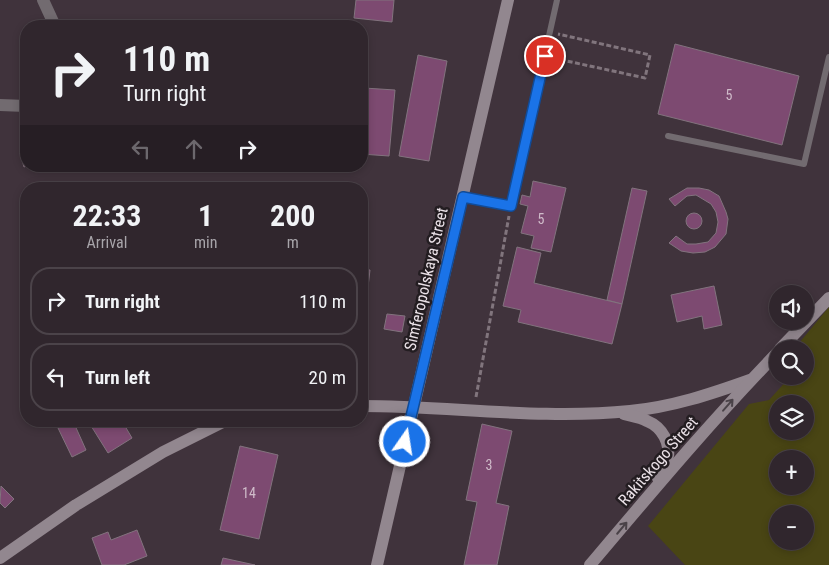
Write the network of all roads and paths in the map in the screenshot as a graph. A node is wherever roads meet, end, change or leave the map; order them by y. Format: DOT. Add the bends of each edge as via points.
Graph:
graph roads {
  1 [pos="43,0"];
  2 [pos="508,0"];
  3 [pos="557,0"];
  4 [pos="52,20"];
  5 [pos="550,33"];
  6 [pos="545,56"];
  7 [pos="829,57"];
  8 [pos="0,104"];
  9 [pos="20,106"];
  10 [pos="668,136"];
  11 [pos="463,197"];
  12 [pos="511,206"];
  13 [pos="829,298"];
  14 [pos="789,340"];
  15 [pos="769,361"];
  16 [pos="750,380"];
  17 [pos="368,406"];
  18 [pos="413,406"];
  19 [pos="474,410"];
  20 [pos="615,412"];
  21 [pos="213,427"];
  22 [pos="652,492"];
  23 [pos="0,558"];
  24 [pos="376,565"];
  25 [pos="590,565"];
  1 -- 4 [label="street"];
  2 -- 11 [label="main road, Simferopolskaya Street"];
  3 -- 5 [label="lane"];
  5 -- 6 [label="lane"];
  5 -- 6 [label="path" via="650,55 645,78"];
  6 -- 12 [label="lane"];
  7 -- 10 [label="lane" via="804,164"];
  8 -- 9 [label="street"];
  11 -- 12 [label="lane"];
  11 -- 18 [label="main road, Simferopolskaya Street"];
  12 -- 19 [label="path"];
  13 -- 14 [label="main road"];
  15 -- 16 [label="main road, Rakitskogo Street"];
  16 -- 20 [label="main road" via="692,400"];
  22 -- 16 [label="main road, Rakitskogo Street, one-way"];
  17 -- 18 [label="main road"];
  18 -- 19 [label="main road"];
  18 -- 24 [label="main road, Simferopolskaya Street"];
  19 -- 20 [label="main road"];
  20 -- 22 [label="main road" via="647,421 666,440 667,460"];
  21 -- 23 [label="main road" via="155,457 76,505"];
  25 -- 22 [label="main road, Rakitskogo Street, one-way"];
}
